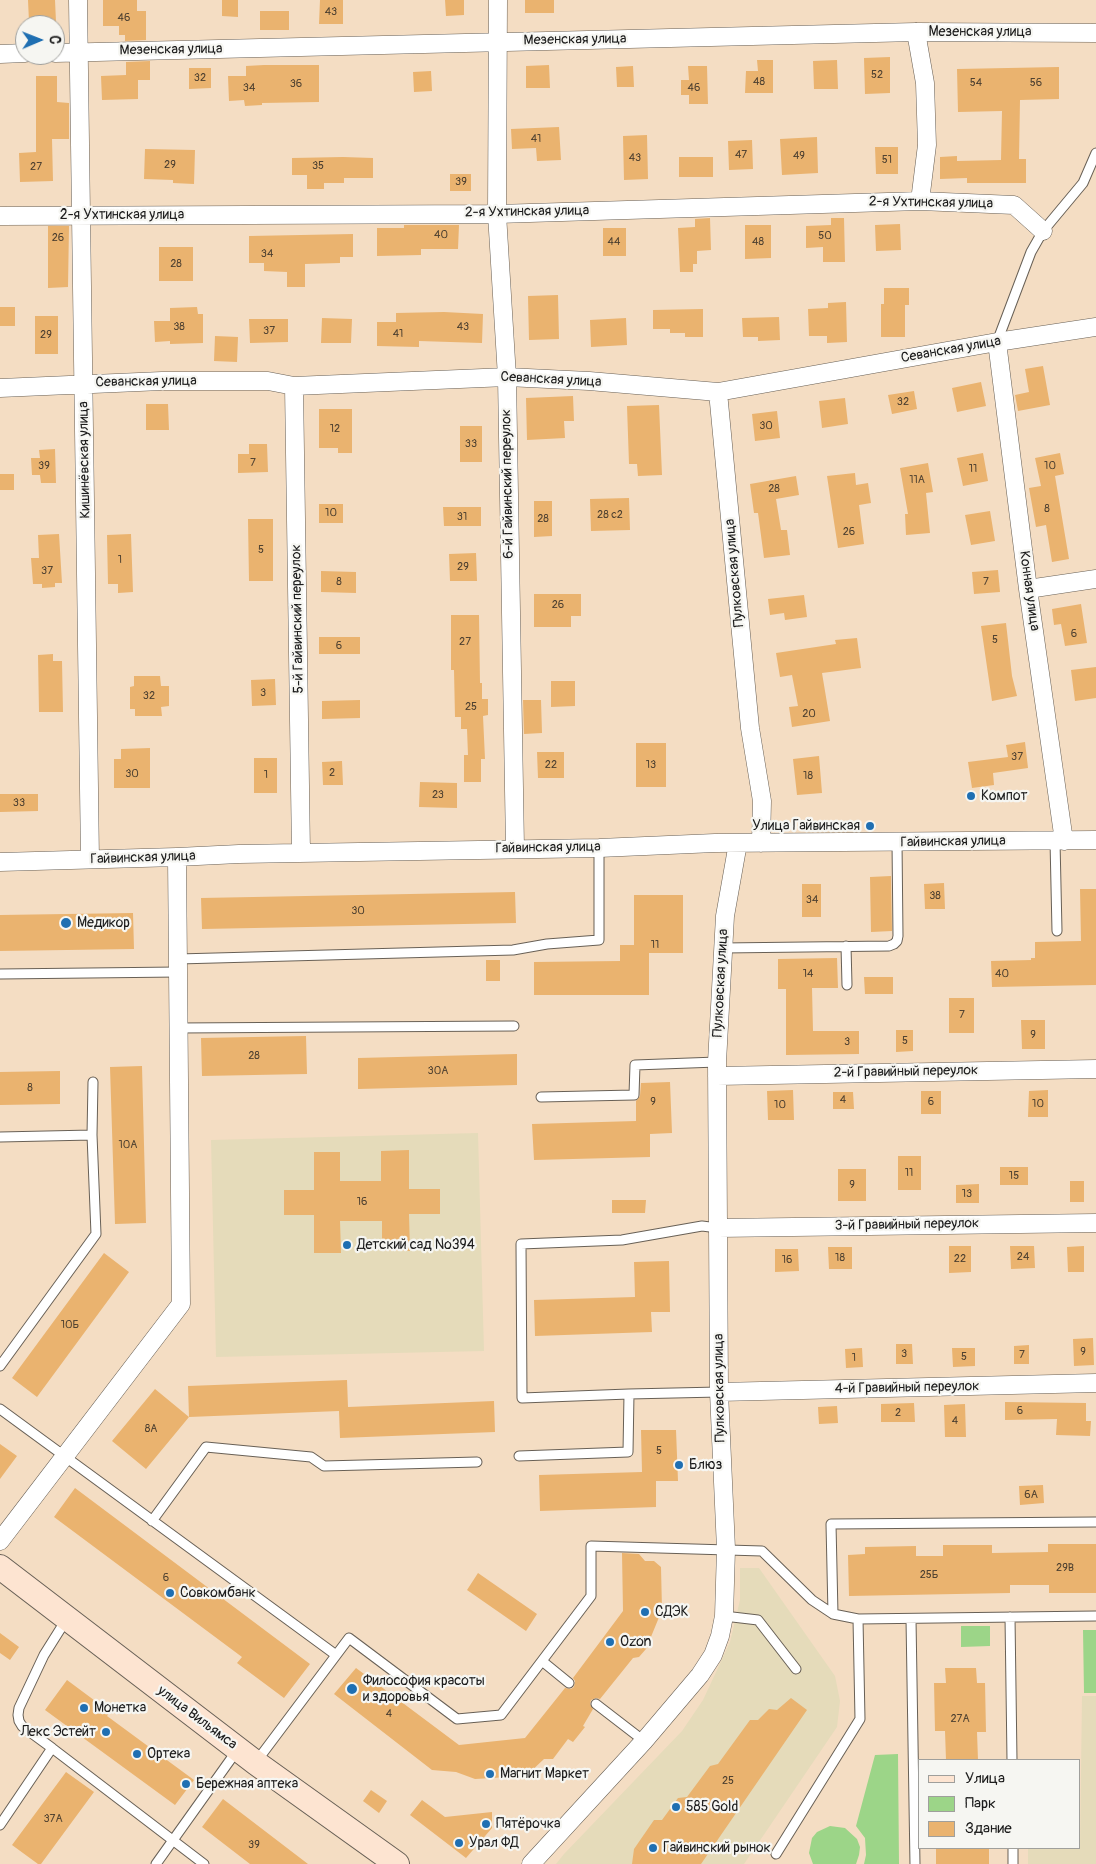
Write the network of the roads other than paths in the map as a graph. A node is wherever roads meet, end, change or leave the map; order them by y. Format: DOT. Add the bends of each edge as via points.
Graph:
graph roads {
  1 [pos="78,0"];
  2 [pos="498,0"];
  3 [pos="916,32"];
  4 [pos="1096,33"];
  5 [pos="498,42"];
  6 [pos="79,52"];
  7 [pos="15,53"];
  8 [pos="65,53"];
  9 [pos="0,54"];
  10 [pos="1096,153"];
  11 [pos="920,200"];
  12 [pos="496,214"];
  13 [pos="80,215"];
  14 [pos="0,216"];
  15 [pos="1043,231"];
  16 [pos="1096,327"];
  17 [pos="997,342"];
  18 [pos="506,377"];
  19 [pos="84,384"];
  20 [pos="294,386"];
  21 [pos="0,388"];
  22 [pos="718,392"];
  23 [pos="1096,579"];
  24 [pos="1028,589"];
  25 [pos="1096,840"];
  26 [pos="1060,841"];
  27 [pos="897,842"];
  28 [pos="738,843"];
  29 [pos="761,843"];
  30 [pos="515,848"];
  31 [pos="599,848"];
  32 [pos="301,853"];
  33 [pos="177,857"];
  34 [pos="90,860"];
  35 [pos="0,862"];
  36 [pos="1057,931"];
  37 [pos="846,946"];
  38 [pos="723,948"];
  39 [pos="178,965"];
  40 [pos="0,974"];
  41 [pos="847,985"];
  42 [pos="514,1026"];
  43 [pos="178,1028"];
  44 [pos="717,1069"];
  45 [pos="1096,1069"];
  46 [pos="94,1082"];
  47 [pos="542,1097"];
  48 [pos="92,1135"];
  49 [pos="0,1137"];
  50 [pos="1096,1223"];
  51 [pos="718,1228"];
  52 [pos="0,1366"];
  53 [pos="1096,1383"];
  54 [pos="719,1392"];
  55 [pos="629,1394"];
  56 [pos="0,1409"];
  57 [pos="518,1456"];
  58 [pos="64,1457"];
  59 [pos="477,1462"];
  60 [pos="152,1521"];
  61 [pos="1096,1522"];
  62 [pos="0,1541"];
  63 [pos="726,1549"];
  64 [pos="0,1567"];
  65 [pos="833,1614"];
  66 [pos="724,1616"];
  67 [pos="1096,1616"];
  68 [pos="67,1618"];
  69 [pos="1010,1618"];
  70 [pos="858,1619"];
  71 [pos="911,1619"];
  72 [pos="336,1656"];
  73 [pos="542,1661"];
  74 [pos="796,1669"];
  75 [pos="569,1683"];
  76 [pos="596,1704"];
  77 [pos="644,1741"];
  78 [pos="52,1748"];
  79 [pos="247,1756"];
  80 [pos="1012,1759"];
  81 [pos="0,1825"];
  82 [pos="173,1840"];
  83 [pos="1013,1849"];
  84 [pos="776,1854"];
  85 [pos="156,1864"];
  86 [pos="204,1864"];
  87 [pos="397,1864"];
  88 [pos="531,1864"];
  89 [pos="915,1864"];
  90 [pos="1013,1864"];
  1 -- 6 [label="street, Кишинёвская улица"];
  2 -- 5 [label="street, 6-й Гайвинский переулок"];
  3 -- 4 [label="street, Мезенская улица"];
  3 -- 5 [label="street, Мезенская улица"];
  3 -- 11 [label="street" via="925,83 927,145"];
  5 -- 6 [label="street, Мезенская улица"];
  5 -- 12 [label="street, 6-й Гайвинский переулок"];
  6 -- 8 [label="street, Мезенская улица"];
  6 -- 13 [label="street, Кишинёвская улица"];
  7 -- 9 [label="street"];
  10 -- 15 [label="lane" via="1083,183"];
  11 -- 12 [label="street, 2-я Ухтинская улица"];
  11 -- 15 [label="street, 2-я Ухтинская улица" via="1014,204"];
  12 -- 13 [label="street, 2-я Ухтинская улица"];
  12 -- 18 [label="street, 6-й Гайвинский переулок"];
  13 -- 14 [label="street, 2-я Ухтинская улица"];
  13 -- 19 [label="street, Кишинёвская улица"];
  15 -- 17 [label="lane" via="1031,252"];
  16 -- 17 [label="street, Севанская улица"];
  17 -- 22 [label="street, Севанская улица"];
  17 -- 24 [label="street, Конная улица"];
  18 -- 20 [label="street, Севанская улица"];
  18 -- 22 [label="street, Севанская улица"];
  18 -- 30 [label="street, 6-й Гайвинский переулок"];
  19 -- 20 [label="street, Севанская улица" via="268,381"];
  19 -- 21 [label="street, Севанская улица"];
  19 -- 34 [label="street, Кишинёвская улица"];
  20 -- 32 [label="street, 5-й Гайвинский переулок"];
  22 -- 29 [label="street, Пулковская улица" via="750,728 762,801"];
  23 -- 24 [label="street"];
  24 -- 26 [label="street, Конная улица"];
  25 -- 26 [label="street, Гайвинская улица"];
  26 -- 27 [label="street, Гайвинская улица"];
  26 -- 36 [label="lane"];
  27 -- 29 [label="street, Гайвинская улица"];
  27 -- 37 [label="lane" via="897,941 889,946"];
  28 -- 29 [label="street, Гайвинская улица"];
  28 -- 31 [label="street, Гайвинская улица"];
  28 -- 38 [label="street, Пулковская улица" via="725,916"];
  30 -- 31 [label="street, Гайвинская улица"];
  30 -- 32 [label="street, Гайвинская улица"];
  31 -- 39 [label="lane" via="599,940 513,950"];
  32 -- 33 [label="street, Гайвинская улица"];
  33 -- 34 [label="street, Гайвинская улица"];
  33 -- 39 [label="street"];
  34 -- 35 [label="street, Гайвинская улица"];
  37 -- 38 [label="lane"];
  37 -- 41 [label="lane"];
  38 -- 44 [label="street, Пулковская улица"];
  39 -- 40 [label="lane"];
  39 -- 43 [label="street"];
  42 -- 43 [label="lane"];
  43 -- 58 [label="street" via="181,1304"];
  44 -- 45 [label="street, 2-й Гравийный переулок"];
  44 -- 47 [label="lane" via="635,1065 634,1096"];
  44 -- 51 [label="street, Пулковская улица"];
  46 -- 48 [label="lane"];
  48 -- 49 [label="lane"];
  48 -- 52 [label="lane" via="96,1234"];
  50 -- 51 [label="street, 3-й Гравийный переулок"];
  51 -- 54 [label="street, Пулковская улица"];
  51 -- 55 [label="lane" via="702,1226 622,1240 521,1244 522,1398"];
  53 -- 54 [label="street, 4-й Гравийный переулок"];
  54 -- 55 [label="lane"];
  54 -- 63 [label="street, Пулковская улица"];
  55 -- 57 [label="lane" via="628,1452"];
  56 -- 58 [label="lane"];
  58 -- 60 [label="lane"];
  58 -- 62 [label="street"];
  59 -- 60 [label="lane" via="324,1466 311,1457 206,1446"];
  60 -- 72 [label="lane"];
  61 -- 65 [label="lane" via="831,1524"];
  63 -- 65 [label="lane" via="762,1551 812,1600"];
  63 -- 66 [label="street, Пулковская улица"];
  63 -- 73 [label="lane" via="591,1546 591,1596"];
  64 -- 68 [label="street, улица Вильямса"];
  65 -- 70 [label="lane"];
  66 -- 74 [label="lane" via="758,1620"];
  66 -- 77 [label="street, Пулковская улица" via="713,1655"];
  67 -- 69 [label="lane"];
  68 -- 78 [label="lane" via="44,1655 18,1715 22,1726"];
  68 -- 79 [label="street, улица Вильямса"];
  69 -- 71 [label="lane"];
  69 -- 80 [label="lane"];
  70 -- 71 [label="lane"];
  70 -- 84 [label="lane" via="860,1719"];
  71 -- 89 [label="lane"];
  72 -- 73 [label="lane" via="349,1638 457,1719 501,1715"];
  72 -- 79 [label="lane"];
  73 -- 75 [label="lane"];
  76 -- 77 [label="lane"];
  77 -- 88 [label="street, Пулковская улица"];
  78 -- 81 [label="lane"];
  78 -- 82 [label="lane"];
  79 -- 82 [label="lane"];
  79 -- 87 [label="street, улица Вильямса"];
  82 -- 85 [label="lane"];
  82 -- 86 [label="lane"];
  83 -- 90 [label="lane"];
}
